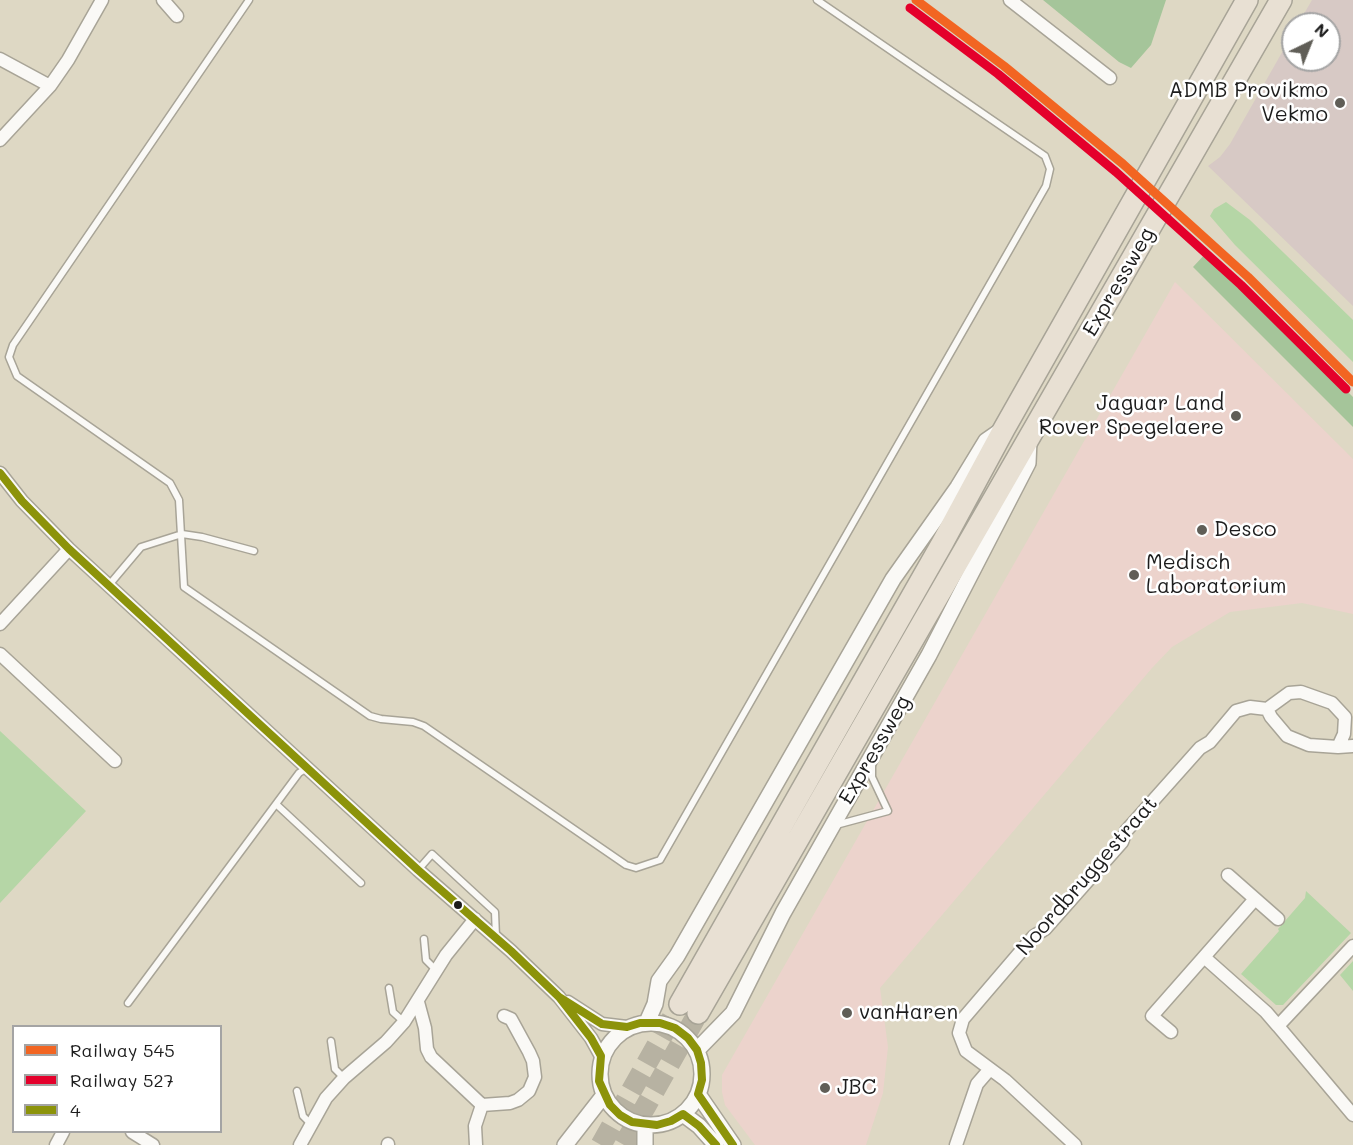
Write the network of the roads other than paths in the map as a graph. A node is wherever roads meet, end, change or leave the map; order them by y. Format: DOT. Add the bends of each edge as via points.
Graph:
graph roads {
  1 [pos="102,0"];
  2 [pos="163,0"];
  3 [pos="249,0"];
  4 [pos="816,0"];
  5 [pos="1010,0"];
  6 [pos="1247,0"];
  7 [pos="1281,0"];
  8 [pos="177,16"];
  9 [pos="0,59"];
  10 [pos="1110,78"];
  11 [pos="50,86"];
  12 [pos="0,140"];
  13 [pos="1004,429"];
  14 [pos="1029,437"];
  15 [pos="0,473"];
  16 [pos="182,534"];
  17 [pos="69,549"];
  18 [pos="254,551"];
  19 [pos="109,585"];
  20 [pos="0,624"];
  21 [pos="0,654"];
  22 [pos="1267,709"];
  23 [pos="1353,746"];
  24 [pos="1338,747"];
  25 [pos="872,755"];
  26 [pos="115,761"];
  27 [pos="307,768"];
  28 [pos="276,804"];
  29 [pos="830,828"];
  30 [pos="418,870"];
  31 [pos="1228,875"];
  32 [pos="361,883"];
  33 [pos="1256,899"];
  34 [pos="475,919"];
  35 [pos="1278,919"];
  36 [pos="496,938"];
  37 [pos="424,939"];
  38 [pos="1353,946"];
  39 [pos="1204,957"];
  40 [pos="436,969"];
  41 [pos="389,988"];
  42 [pos="559,997"];
  43 [pos="418,1002"];
  44 [pos="128,1003"];
  45 [pos="504,1016"];
  46 [pos="404,1022"];
  47 [pos="647,1022"];
  48 [pos="1278,1026"];
  49 [pos="627,1028"];
  50 [pos="1171,1032"];
  51 [pos="331,1041"];
  52 [pos="697,1050"];
  53 [pos="601,1056"];
  54 [pos="990,1069"];
  55 [pos="344,1078"];
  56 [pos="297,1091"];
  57 [pos="698,1094"];
  58 [pos="604,1095"];
  59 [pos="482,1105"];
  60 [pos="683,1114"];
  61 [pos="1353,1115"];
  62 [pos="310,1123"];
  63 [pos="645,1125"];
  64 [pos="135,1133"];
  65 [pos="153,1145"];
  66 [pos="300,1145"];
  67 [pos="476,1145"];
  68 [pos="565,1145"];
  69 [pos="645,1145"];
  70 [pos="716,1145"];
  71 [pos="733,1145"];
  72 [pos="956,1145"];
  73 [pos="1075,1145"];
  1 -- 11 [label="street"];
  2 -- 8 [label="street"];
  3 -- 16 [label="lane" via="13,345 9,357 17,376 170,483 179,500"];
  4 -- 16 [label="lane" via="1045,156 1050,169 1046,186 660,860 636,868 626,865 423,726 370,716 184,587"];
  5 -- 10 [label="street"];
  6 -- 13 [label="highway, Expressweg"];
  7 -- 14 [label="highway, Expressweg"];
  9 -- 11 [label="street"];
  11 -- 12 [label="street"];
  13 -- 14 [label="highway, Expressweg" via="689,1009"];
  13 -- 47 [label="street, Expressweg" via="986,441 958,488 893,579 659,981"];
  14 -- 25 [label="street, Expressweg" via="1028,463 935,645"];
  15 -- 17 [label="street"];
  16 -- 18 [label="lane"];
  16 -- 19 [label="lane" via="141,547"];
  17 -- 19 [label="street"];
  17 -- 20 [label="street"];
  19 -- 27 [label="street"];
  21 -- 26 [label="street"];
  22 -- 24 [label="street" via="1287,736 1309,746"];
  22 -- 24 [label="street" via="1289,693 1301,692 1332,703 1346,717"];
  22 -- 54 [label="street, Noordbruggestraat" via="1250,707 1236,711 963,1019 959,1033 963,1047"];
  23 -- 24 [label="street"];
  25 -- 29 [label="street, Expressweg"];
  25 -- 29 [label="lane" via="872,777 888,811"];
  27 -- 28 [label="lane"];
  27 -- 30 [label="street"];
  28 -- 32 [label="lane"];
  28 -- 44 [label="lane"];
  29 -- 52 [label="street, Expressweg" via="733,1013"];
  30 -- 34 [label="street"];
  30 -- 36 [label="lane" via="432,854 495,912"];
  31 -- 33 [label="street"];
  33 -- 35 [label="street"];
  33 -- 39 [label="street"];
  34 -- 36 [label="street"];
  34 -- 40 [label="street"];
  36 -- 42 [label="street"];
  37 -- 40 [label="lane" via="426,960"];
  38 -- 48 [label="street"];
  39 -- 48 [label="street"];
  39 -- 50 [label="street" via="1152,1016"];
  40 -- 43 [label="street"];
  41 -- 46 [label="lane" via="393,1012"];
  42 -- 49 [label="street" via="602,1024"];
  42 -- 53 [label="street"];
  43 -- 46 [label="street"];
  43 -- 59 [label="street" via="431,1057"];
  45 -- 59 [label="street" via="510,1019 530,1052 535,1077 518,1100"];
  46 -- 55 [label="street"];
  47 -- 49 [label="street"];
  47 -- 52 [label="street" via="675,1028"];
  48 -- 61 [label="street"];
  49 -- 53 [label="street" via="616,1035"];
  51 -- 55 [label="lane" via="335,1069"];
  52 -- 57 [label="street" via="702,1080"];
  53 -- 58 [label="street" via="599,1081"];
  54 -- 72 [label="street" via="977,1084"];
  54 -- 73 [label="street"];
  55 -- 62 [label="street"];
  56 -- 62 [label="lane" via="303,1116"];
  57 -- 60 [label="street"];
  57 -- 71 [label="street"];
  58 -- 63 [label="street" via="620,1115"];
  58 -- 68 [label="street"];
  59 -- 67 [label="street" via="475,1126"];
  60 -- 63 [label="street" via="671,1121"];
  60 -- 70 [label="street"];
  62 -- 66 [label="street"];
  63 -- 69 [label="street"];
  64 -- 65 [label="street"];
}
